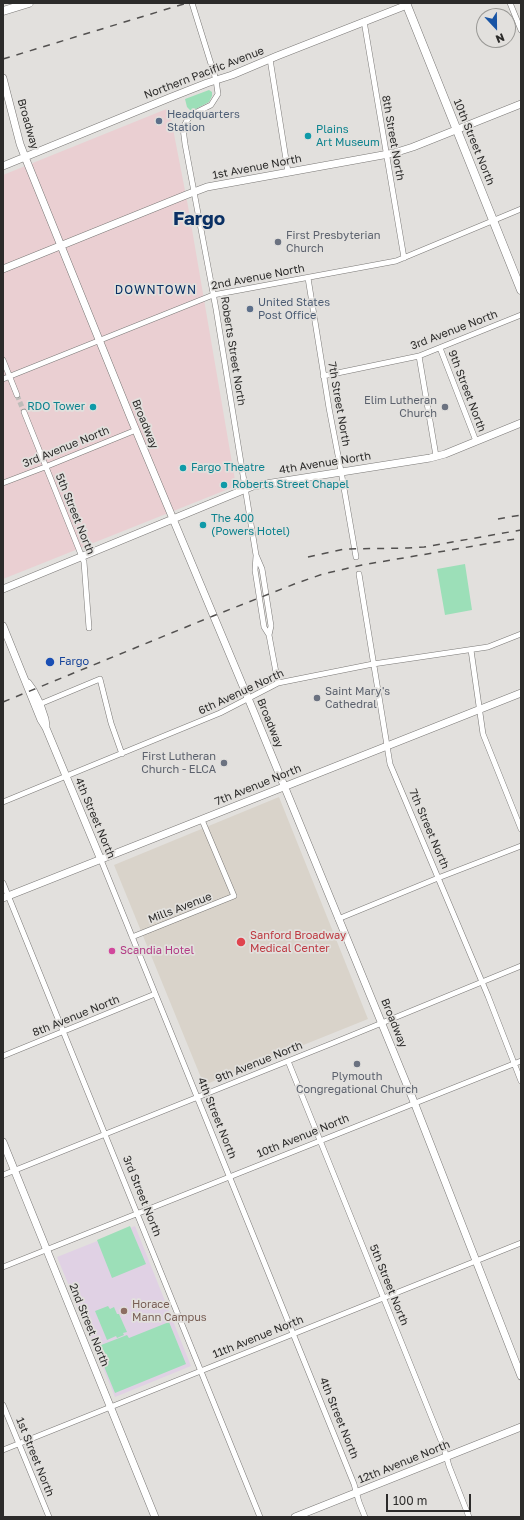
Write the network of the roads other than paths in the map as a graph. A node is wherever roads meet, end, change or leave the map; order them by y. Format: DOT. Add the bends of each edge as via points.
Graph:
graph roads {
  1 [pos="29,3"];
  2 [pos="192,3"];
  3 [pos="510,3"];
  4 [pos="409,4"];
  5 [pos="3,11"];
  6 [pos="364,22"];
  7 [pos="521,30"];
  8 [pos="270,59"];
  9 [pos="3,78"];
  10 [pos="216,80"];
  11 [pos="521,104"];
  12 [pos="457,129"];
  13 [pos="386,155"];
  14 [pos="25,157"];
  15 [pos="3,166"];
  16 [pos="288,172"];
  17 [pos="194,192"];
  18 [pos="521,209"];
  19 [pos="494,220"];
  20 [pos="61,246"];
  21 [pos="404,258"];
  22 [pos="3,269"];
  23 [pos="308,278"];
  24 [pos="521,290"];
  25 [pos="213,295"];
  26 [pos="521,315"];
  27 [pos="99,340"];
  28 [pos="440,348"];
  29 [pos="419,356"];
  30 [pos="3,360"];
  31 [pos="10,376"];
  32 [pos="323,376"];
  33 [pos="3,379"];
  34 [pos="17,394"];
  35 [pos="24,412"];
  36 [pos="521,423"];
  37 [pos="136,430"];
  38 [pos="476,441"];
  39 [pos="436,456"];
  40 [pos="45,467"];
  41 [pos="341,471"];
  42 [pos="3,483"];
  43 [pos="245,489"];
  44 [pos="173,520"];
  45 [pos="82,557"];
  46 [pos="356,557"];
  47 [pos="359,574"];
  48 [pos="3,590"];
  49 [pos="3,626"];
  50 [pos="89,628"];
  51 [pos="521,634"];
  52 [pos="471,650"];
  53 [pos="373,664"];
  54 [pos="25,680"];
  55 [pos="278,683"];
  56 [pos="521,693"];
  57 [pos="248,700"];
  58 [pos="40,704"];
  59 [pos="479,709"];
  60 [pos="46,728"];
  61 [pos="386,747"];
  62 [pos="122,754"];
  63 [pos="66,776"];
  64 [pos="283,786"];
  65 [pos="3,802"];
  66 [pos="202,820"];
  67 [pos="521,829"];
  68 [pos="521,846"];
  69 [pos="101,860"];
  70 [pos="438,878"];
  71 [pos="3,883"];
  72 [pos="6,897"];
  73 [pos="338,920"];
  74 [pos="132,937"];
  75 [pos="521,966"];
  76 [pos="482,981"];
  77 [pos="156,994"];
  78 [pos="382,1023"];
  79 [pos="63,1032"];
  80 [pos="3,1056"];
  81 [pos="288,1061"];
  82 [pos="521,1061"];
  83 [pos="514,1064"];
  84 [pos="521,1081"];
  85 [pos="197,1097"];
  86 [pos="414,1102"];
  87 [pos="106,1134"];
  88 [pos="320,1140"];
  89 [pos="3,1142"];
  90 [pos="15,1170"];
  91 [pos="3,1175"];
  92 [pos="229,1176"];
  93 [pos="138,1213"];
  94 [pos="521,1243"];
  95 [pos="47,1250"];
  96 [pos="477,1261"];
  97 [pos="3,1267"];
  98 [pos="384,1298"];
  99 [pos="293,1334"];
  100 [pos="202,1371"];
  101 [pos="521,1376"];
  102 [pos="3,1405"];
  103 [pos="110,1408"];
  104 [pos="521,1427"];
  105 [pos="19,1443"];
  106 [pos="3,1450"];
  107 [pos="446,1457"];
  108 [pos="356,1493"];
  109 [pos="49,1517"];
  110 [pos="154,1517"];
  111 [pos="260,1517"];
  112 [pos="295,1517"];
  113 [pos="365,1517"];
  114 [pos="469,1517"];
  1 -- 5 [label="main road"];
  2 -- 10 [label="street"];
  3 -- 7 [label="street"];
  4 -- 6 [label="street, Northern Pacific Avenue"];
  4 -- 12 [label="main road, 10th Street North"];
  6 -- 8 [label="street, Northern Pacific Avenue"];
  6 -- 13 [label="street, 8th Street North"];
  8 -- 10 [label="street, Northern Pacific Avenue"];
  8 -- 16 [label="street"];
  9 -- 14 [label="street, Broadway"];
  10 -- 14 [label="street, Northern Pacific Avenue"];
  10 -- 17 [label="street, Roberts Street North" via="218,94 215,99 211,105 191,115 184,128"];
  11 -- 12 [label="street, 1st Avenue North"];
  12 -- 13 [label="street, 1st Avenue North"];
  12 -- 19 [label="main road, 10th Street North"];
  13 -- 16 [label="street, 1st Avenue North"];
  13 -- 21 [label="street, 8th Street North"];
  14 -- 15 [label="street, Northern Pacific Avenue"];
  14 -- 20 [label="street, Broadway"];
  16 -- 17 [label="street, 1st Avenue North" via="207,187"];
  17 -- 20 [label="street, 1st Avenue North"];
  17 -- 25 [label="street, Roberts Street North"];
  18 -- 19 [label="street, 2nd Avenue North"];
  19 -- 21 [label="street, 2nd Avenue North"];
  19 -- 24 [label="main road, 10th Street North"];
  20 -- 22 [label="street, 1st Avenue North"];
  20 -- 27 [label="street, Broadway"];
  21 -- 23 [label="street, 2nd Avenue North"];
  23 -- 25 [label="street, 2nd Avenue North"];
  23 -- 32 [label="street, 7th Street North"];
  25 -- 27 [label="street, 2nd Avenue North"];
  25 -- 43 [label="street, Roberts Street North"];
  26 -- 28 [label="street, 3rd Avenue North"];
  27 -- 31 [label="street, 2nd Avenue North"];
  27 -- 37 [label="street, Broadway"];
  28 -- 29 [label="street, 3rd Avenue North"];
  28 -- 38 [label="street, 9th Street North"];
  29 -- 32 [label="street, 3rd Avenue North"];
  29 -- 39 [label="street"];
  30 -- 31 [label="street"];
  31 -- 33 [label="street, 2nd Avenue North"];
  31 -- 34 [label="street"];
  32 -- 41 [label="street, 7th Street North"];
  35 -- 40 [label="street, 5th Street North"];
  36 -- 38 [label="street, 4th Avenue North"];
  37 -- 40 [label="street, 3rd Avenue North"];
  37 -- 44 [label="street, Broadway"];
  38 -- 39 [label="street, 4th Avenue North"];
  39 -- 41 [label="street, 4th Avenue North"];
  40 -- 42 [label="street, 3rd Avenue North"];
  40 -- 45 [label="street, 5th Street North"];
  41 -- 43 [label="street, 4th Avenue North"];
  41 -- 46 [label="street, 7th Street North"];
  43 -- 44 [label="street, 4th Avenue North"];
  43 -- 55 [label="street, Roberts Street North" via="256,555 262,569 271,626 269,635"];
  44 -- 45 [label="street, 4th Avenue North"];
  44 -- 57 [label="street, Broadway"];
  45 -- 48 [label="street, 4th Avenue North"];
  45 -- 50 [label="street, 5th Street North" via="85,566"];
  47 -- 53 [label="street, 7th Street North"];
  49 -- 54 [label="street, 4th Street North"];
  51 -- 52 [label="street, 6th Avenue North" via="488,647"];
  52 -- 53 [label="street, 6th Avenue North"];
  52 -- 59 [label="street"];
  53 -- 55 [label="street, 6th Avenue North"];
  53 -- 61 [label="street, 7th Street North"];
  54 -- 58 [label="street, 4th Street North"];
  54 -- 60 [label="street, 4th Street North"];
  55 -- 57 [label="street, 6th Avenue North"];
  56 -- 59 [label="street, 7th Avenue North"];
  57 -- 62 [label="street, 6th Avenue North"];
  57 -- 64 [label="street, Broadway"];
  58 -- 60 [label="street, 4th Street North"];
  58 -- 62 [label="street" via="100,679"];
  59 -- 61 [label="street, 7th Avenue North"];
  59 -- 67 [label="street" via="483,734"];
  60 -- 63 [label="street, 4th Street North"];
  61 -- 64 [label="street, 7th Avenue North"];
  61 -- 70 [label="street, 7th Street North" via="390,764"];
  62 -- 63 [label="street, 6th Avenue North"];
  63 -- 65 [label="street, 6th Avenue North"];
  63 -- 69 [label="street, 4th Street North"];
  64 -- 66 [label="street, 7th Avenue North"];
  64 -- 73 [label="street, Broadway"];
  66 -- 69 [label="street, 7th Avenue North"];
  66 -- 74 [label="street, Mills Avenue" via="234,896"];
  68 -- 70 [label="street"];
  69 -- 72 [label="street, 7th Avenue North"];
  69 -- 74 [label="street, 4th Street North"];
  70 -- 73 [label="street"];
  70 -- 76 [label="street, 7th Street North"];
  71 -- 72 [label="street, 3rd Street North"];
  72 -- 79 [label="street, 3rd Street North"];
  73 -- 78 [label="street, Broadway"];
  74 -- 77 [label="street, 4th Street North"];
  75 -- 76 [label="street, 9th Avenue North"];
  76 -- 78 [label="street, 9th Avenue North"];
  76 -- 83 [label="street, 7th Street North"];
  77 -- 79 [label="street, 8th Avenue North"];
  77 -- 85 [label="street, 4th Street North"];
  78 -- 81 [label="street, 9th Avenue North"];
  78 -- 86 [label="street, Broadway"];
  79 -- 80 [label="street, 8th Avenue North"];
  79 -- 87 [label="street, 3rd Street North"];
  81 -- 85 [label="street, 9th Avenue North"];
  81 -- 88 [label="street, 5th Street North"];
  82 -- 83 [label="street, 10th Avenue North"];
  83 -- 84 [label="street, 7th Street North"];
  83 -- 86 [label="street, 10th Avenue North"];
  85 -- 87 [label="street, 9th Avenue North"];
  85 -- 92 [label="street, 4th Street North"];
  86 -- 88 [label="street, 10th Avenue North"];
  86 -- 96 [label="street, Broadway"];
  87 -- 90 [label="street, 9th Avenue North"];
  87 -- 93 [label="street, 3rd Street North"];
  88 -- 92 [label="street, 10th Avenue North"];
  88 -- 98 [label="street, 5th Street North"];
  89 -- 90 [label="street, 2nd Street North"];
  90 -- 91 [label="street, 9th Avenue North"];
  90 -- 95 [label="street, 2nd Street North"];
  92 -- 93 [label="street, 10th Avenue North"];
  92 -- 99 [label="street, 4th Street North"];
  93 -- 95 [label="street, 10th Avenue North"];
  93 -- 100 [label="street, 3rd Street North"];
  94 -- 96 [label="street, 11th Avenue North"];
  95 -- 97 [label="street, 10th Avenue North"];
  95 -- 103 [label="street, 2nd Street North"];
  96 -- 98 [label="street, 11th Avenue North"];
  96 -- 101 [label="street, Broadway"];
  98 -- 99 [label="street, 11th Avenue North"];
  98 -- 107 [label="street, 5th Street North"];
  99 -- 100 [label="street, 11th Avenue North"];
  99 -- 108 [label="street, 4th Street North"];
  100 -- 103 [label="street, 11th Avenue North"];
  100 -- 111 [label="street, 3rd Street North"];
  102 -- 105 [label="street, 1st Street North"];
  103 -- 105 [label="street, 11th Avenue North"];
  103 -- 110 [label="street, 2nd Street North"];
  104 -- 107 [label="street, 12th Avenue North"];
  105 -- 106 [label="street, 11th Avenue North"];
  105 -- 109 [label="street, 1st Street North"];
  107 -- 108 [label="street, 12th Avenue North"];
  107 -- 114 [label="street, 5th Street North"];
  108 -- 112 [label="street, 12th Avenue North"];
  108 -- 113 [label="street, 4th Street North"];
}
